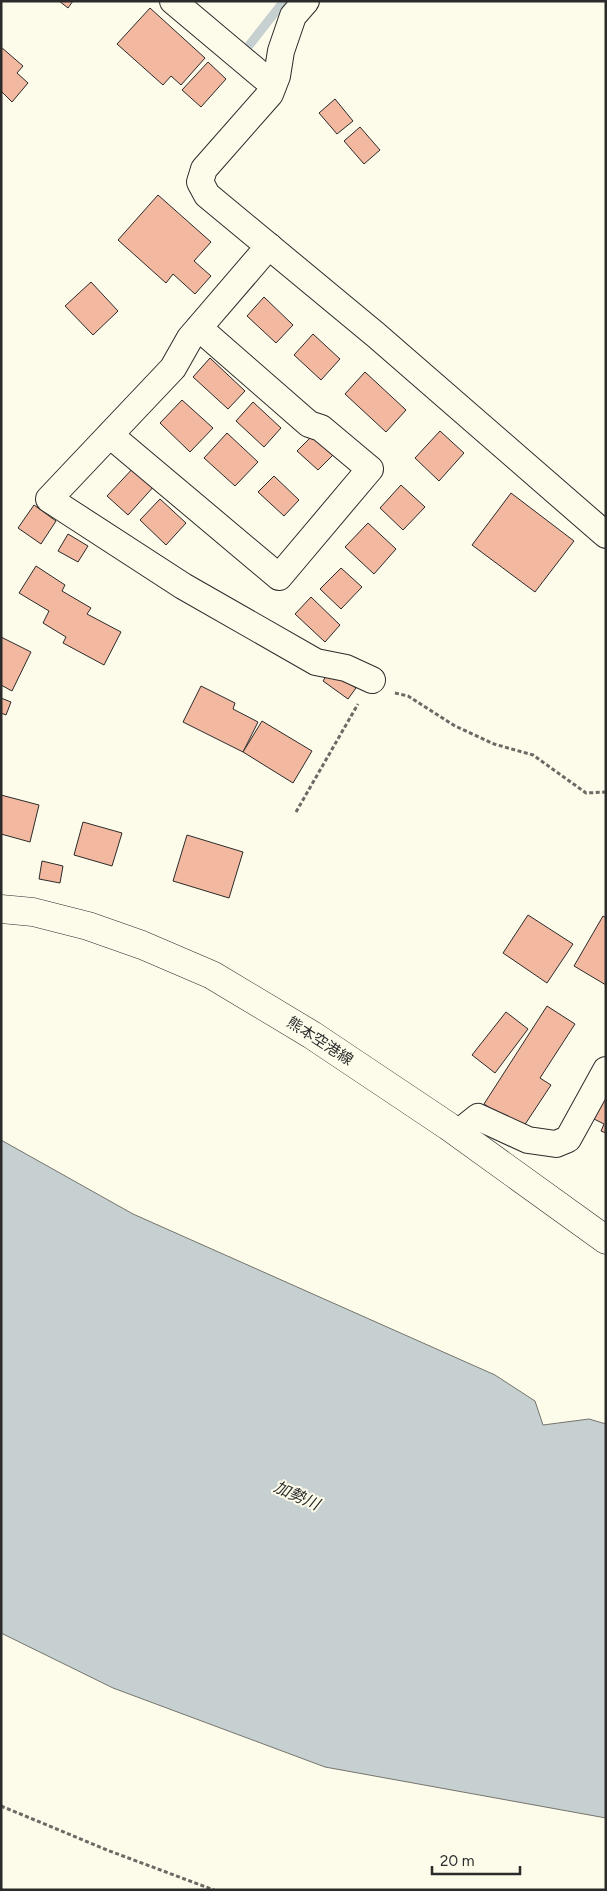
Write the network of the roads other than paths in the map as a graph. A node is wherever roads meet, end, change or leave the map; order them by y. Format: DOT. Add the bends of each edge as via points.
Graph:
graph roads {
  1 [pos="173,1"];
  2 [pos="306,1"];
  3 [pos="273,85"];
  4 [pos="270,246"];
  5 [pos="199,328"];
  6 [pos="110,435"];
  7 [pos="606,535"];
  8 [pos="372,680"];
  9 [pos="1,909"];
  10 [pos="606,1070"];
  11 [pos="458,1133"];
  12 [pos="606,1240"];
  1 -- 3 [label="street"];
  2 -- 3 [label="street" via="293,16"];
  3 -- 4 [label="street" via="270,94 204,169 200,182 207,194"];
  4 -- 5 [label="street"];
  4 -- 7 [label="street"];
  5 -- 6 [label="street" via="173,368"];
  5 -- 6 [label="street" via="309,424 321,428 370,469 358,484 279,577"];
  6 -- 8 [label="street" via="50,499 183,586 316,662 346,668"];
  9 -- 11 [label="main road, 熊本空港線" via="34,912 88,926 212,975 312,1035"];
  10 -- 11 [label="street" via="568,1139 562,1142 528,1140 478,1117"];
  11 -- 12 [label="main road, 熊本空港線"];
}
